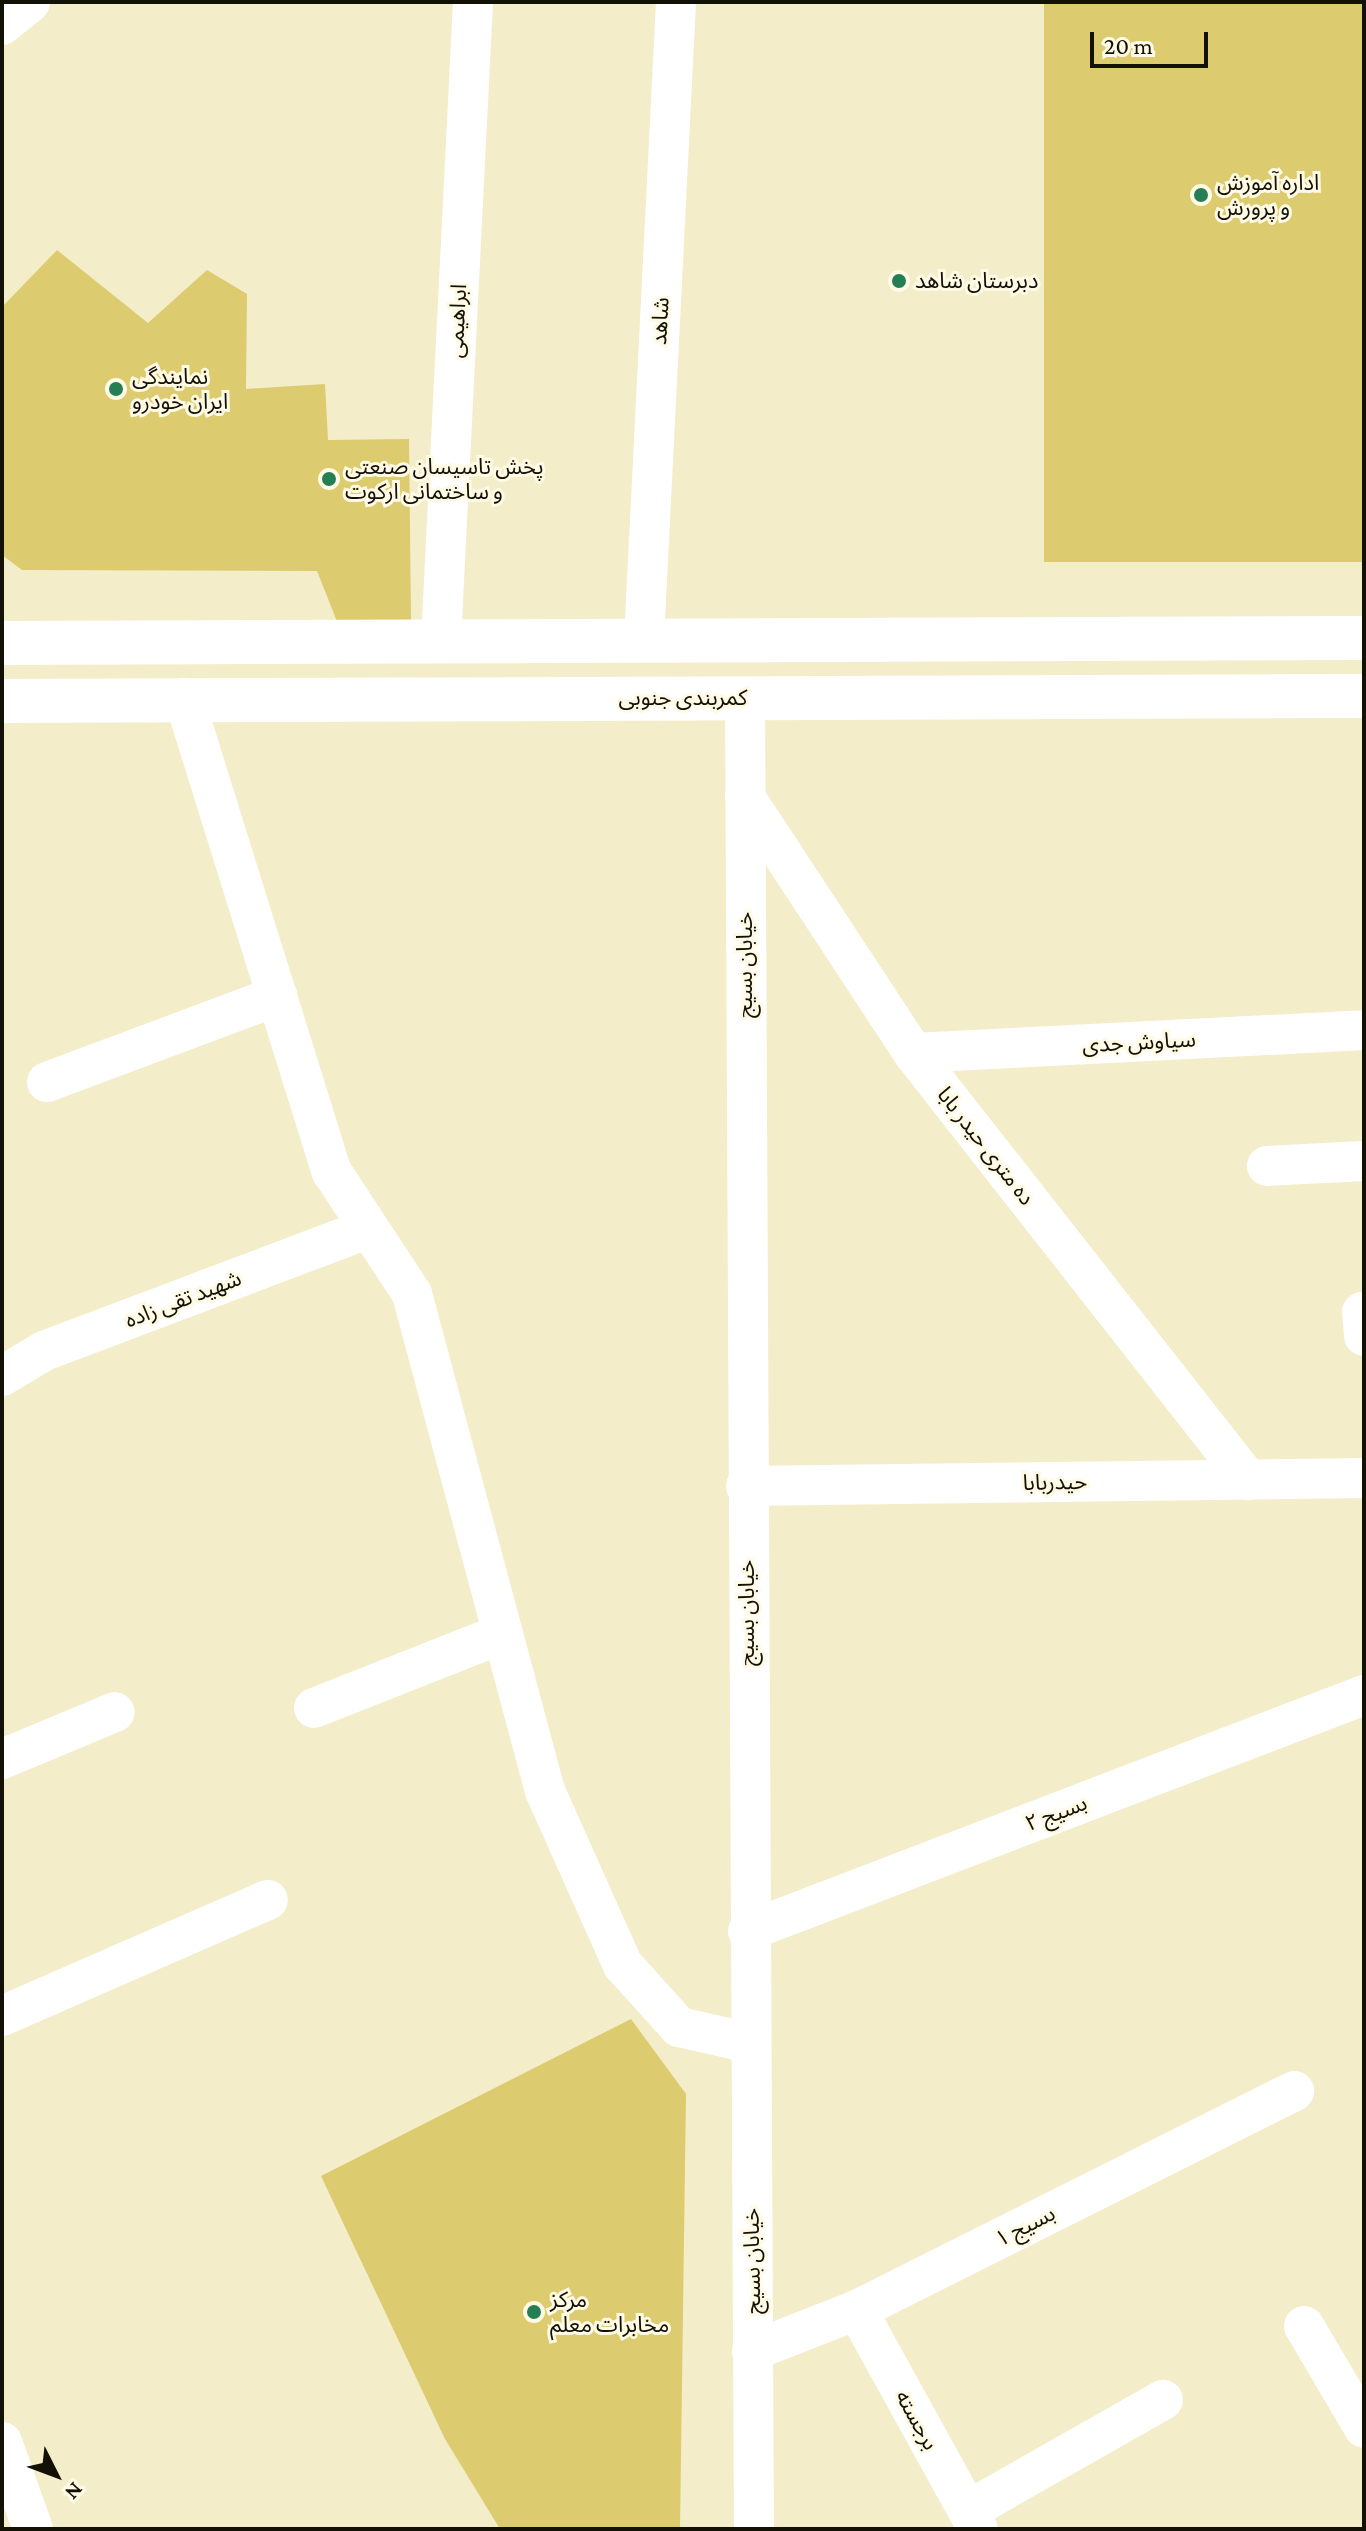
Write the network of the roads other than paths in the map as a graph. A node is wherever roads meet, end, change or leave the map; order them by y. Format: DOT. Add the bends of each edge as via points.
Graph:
graph roads {
  1 [pos="30,2"];
  2 [pos="473,2"];
  3 [pos="676,2"];
  4 [pos="2,25"];
  5 [pos="1173,638"];
  6 [pos="1364,638"];
  7 [pos="644,640"];
  8 [pos="744,640"];
  9 [pos="441,641"];
  10 [pos="2,643"];
  11 [pos="1175,696"];
  12 [pos="1364,696"];
  13 [pos="745,697"];
  14 [pos="184,698"];
  15 [pos="643,698"];
  16 [pos="2,701"];
  17 [pos="745,797"];
  18 [pos="277,996"];
  19 [pos="1364,1030"];
  20 [pos="913,1053"];
  21 [pos="47,1082"];
  22 [pos="1364,1161"];
  23 [pos="1267,1166"];
  24 [pos="367,1229"];
  25 [pos="2,1376"];
  26 [pos="1364,1478"];
  27 [pos="1248,1480"];
  28 [pos="746,1486"];
  29 [pos="503,1633"];
  30 [pos="1364,1695"];
  31 [pos="314,1708"];
  32 [pos="115,1712"];
  33 [pos="2,1759"];
  34 [pos="268,1900"];
  35 [pos="748,1931"];
  36 [pos="2,2016"];
  37 [pos="750,2043"];
  38 [pos="1294,2091"];
  39 [pos="857,2310"];
  40 [pos="1304,2326"];
  41 [pos="752,2351"];
  42 [pos="1163,2400"];
  43 [pos="1364,2428"];
  44 [pos="2,2442"];
  45 [pos="973,2520"];
  46 [pos="33,2529"];
  47 [pos="754,2529"];
  1 -- 4 [label="street"];
  2 -- 9 [label="street, ابراهیمی"];
  3 -- 7 [label="street, شاهد"];
  5 -- 6 [label="main road"];
  5 -- 8 [label="main road"];
  5 -- 11 [label="main road"];
  7 -- 8 [label="main road"];
  7 -- 9 [label="main road"];
  7 -- 15 [label="main road"];
  8 -- 13 [label="main road"];
  9 -- 10 [label="main road"];
  11 -- 12 [label="main road, کمربندی جنوبی"];
  11 -- 13 [label="main road, کمربندی جنوبی"];
  13 -- 15 [label="main road, کمربندی جنوبی"];
  13 -- 17 [label="street, خیابان بسیج"];
  14 -- 15 [label="main road, کمربندی جنوبی"];
  14 -- 16 [label="main road, کمربندی جنوبی"];
  14 -- 18 [label="street"];
  17 -- 20 [label="street, ده متری حیدر بابا"];
  17 -- 28 [label="street, خیابان بسیج"];
  18 -- 21 [label="street"];
  18 -- 24 [label="street" via="332,1172"];
  19 -- 20 [label="street, سیاوش جدی"];
  20 -- 27 [label="street, ده متری حیدر بابا"];
  22 -- 23 [label="street"];
  24 -- 25 [label="street, شهید تقی زاده" via="44,1351"];
  24 -- 29 [label="street" via="412,1294"];
  26 -- 27 [label="street, حیدربابا"];
  27 -- 28 [label="street, حیدربابا"];
  28 -- 35 [label="street, خیابان بسیج"];
  29 -- 31 [label="street"];
  29 -- 37 [label="street" via="545,1791 623,1965 679,2027"];
  30 -- 35 [label="street, بسیج ۲"];
  32 -- 33 [label="street"];
  34 -- 36 [label="street"];
  35 -- 37 [label="street, خیابان بسیج"];
  37 -- 41 [label="street, خیابان بسیج"];
  38 -- 39 [label="street, بسیج ۱"];
  39 -- 41 [label="street, بسیج ۱"];
  39 -- 45 [label="street, برجسته"];
  40 -- 43 [label="street"];
  41 -- 47 [label="street, خیابان بسیج"];
  42 -- 45 [label="street"];
  44 -- 46 [label="street"];
}
